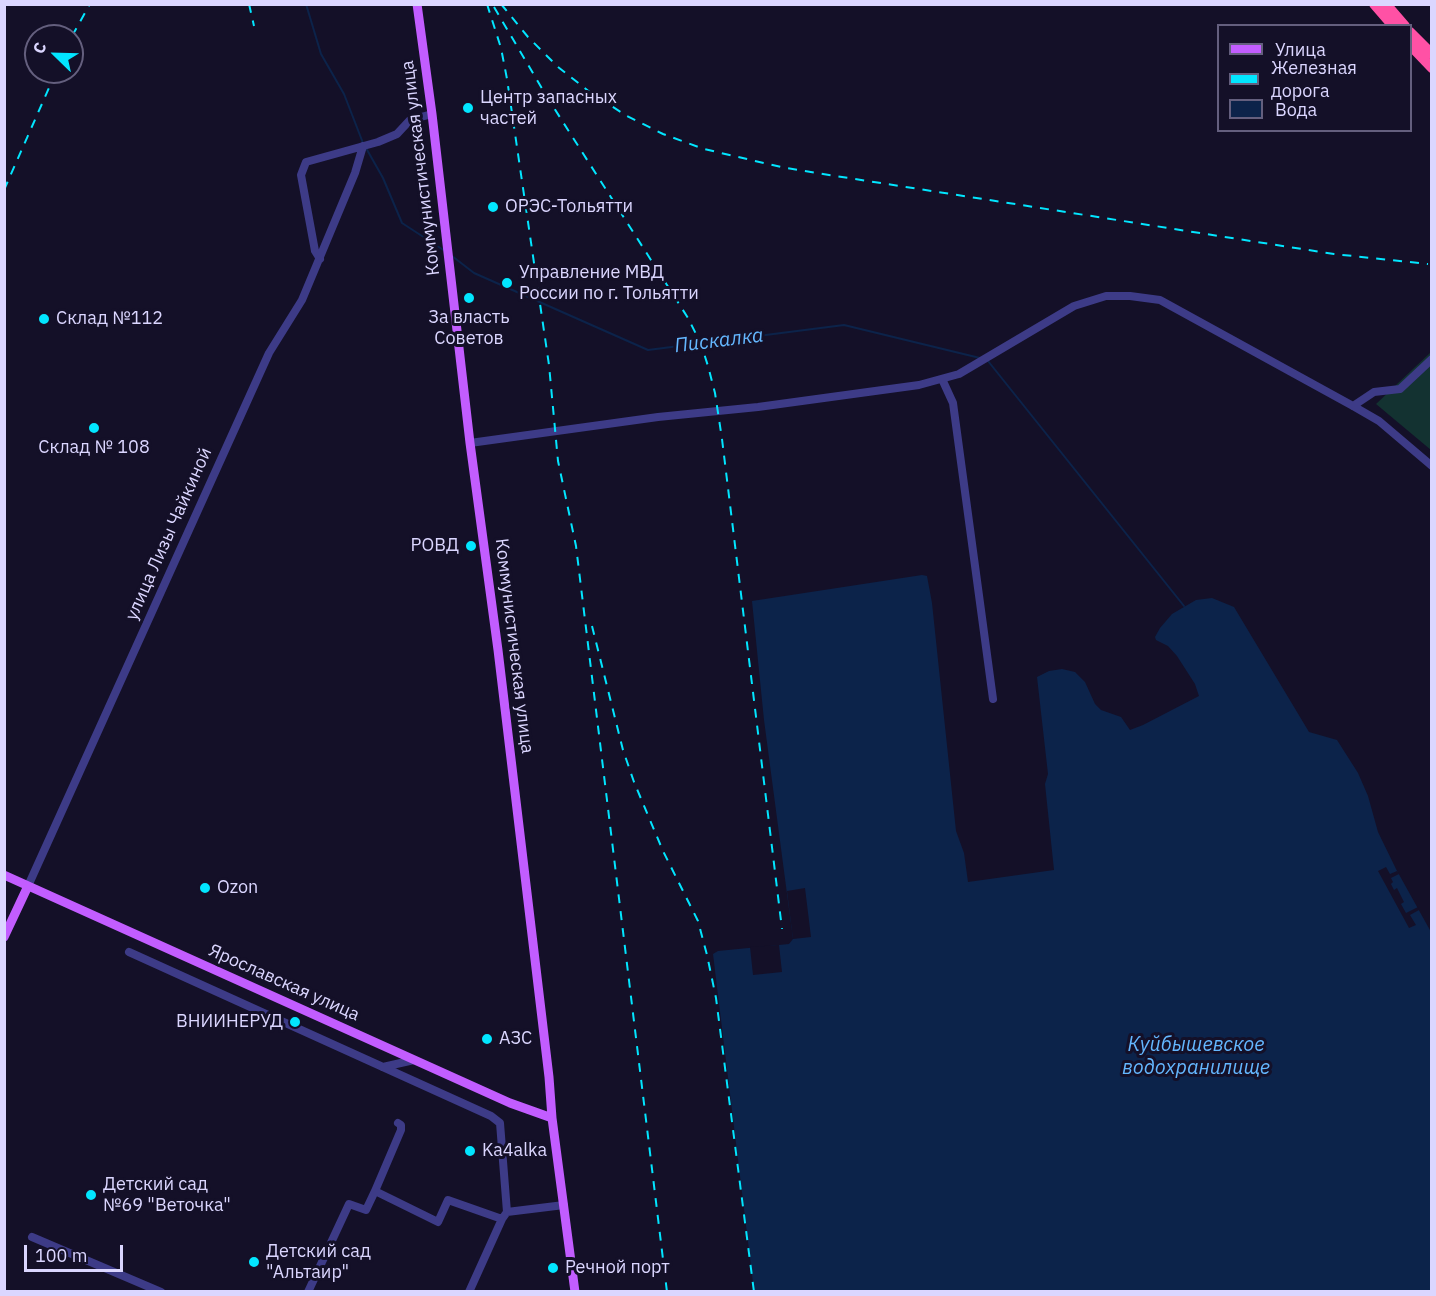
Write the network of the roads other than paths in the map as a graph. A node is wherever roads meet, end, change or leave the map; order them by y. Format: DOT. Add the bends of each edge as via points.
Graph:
graph roads {
  1 [pos="417,4"];
  2 [pos="1374,4"];
  3 [pos="1386,4"];
  4 [pos="1391,24"];
  5 [pos="1403,24"];
  6 [pos="1412,34"];
  7 [pos="1412,47"];
  8 [pos="1431,54"];
  9 [pos="1431,68"];
  10 [pos="432,114"];
  11 [pos="363,146"];
  12 [pos="320,259"];
  13 [pos="1431,359"];
  14 [pos="942,379"];
  15 [pos="1353,406"];
  16 [pos="470,443"];
  17 [pos="1431,466"];
  18 [pos="993,699"];
  19 [pos="4,875"];
  20 [pos="28,886"];
  21 [pos="4,937"];
  22 [pos="129,952"];
  23 [pos="414,1060"];
  24 [pos="383,1067"];
  25 [pos="552,1118"];
  26 [pos="398,1124"];
  27 [pos="375,1191"];
  28 [pos="564,1205"];
  29 [pos="507,1212"];
  30 [pos="502,1219"];
  31 [pos="32,1237"];
  32 [pos="161,1292"];
  33 [pos="308,1292"];
  34 [pos="468,1292"];
  35 [pos="575,1292"];
  1 -- 10 [label="main road, Коммунистическая улица"];
  2 -- 4 [label="highway"];
  3 -- 5 [label="highway"];
  6 -- 8 [label="highway"];
  7 -- 9 [label="highway"];
  10 -- 11 [label="street" via="410,120 397,134"];
  10 -- 16 [label="main road, Коммунистическая улица"];
  11 -- 12 [label="street, улица Лизы Чайкиной"];
  11 -- 12 [label="street" via="306,162 302,175 315,251"];
  12 -- 20 [label="street, улица Лизы Чайкиной" via="302,300 269,353"];
  13 -- 15 [label="street" via="1400,388 1374,392"];
  14 -- 15 [label="street" via="959,374 1074,306 1106,296 1130,296 1161,300"];
  14 -- 16 [label="street" via="781,404"];
  14 -- 18 [label="street" via="953,403"];
  15 -- 17 [label="street" via="1379,422"];
  16 -- 25 [label="main road, Коммунистическая улица" via="500,662"];
  19 -- 20 [label="main road, Ярославская улица"];
  20 -- 21 [label="main road, улица Лизы Чайкиной"];
  20 -- 23 [label="main road, Ярославская улица"];
  22 -- 24 [label="street"];
  23 -- 24 [label="street"];
  23 -- 25 [label="main road, Ярославская улица"];
  24 -- 29 [label="street" via="500,1123"];
  25 -- 28 [label="main road, Коммунистическая улица"];
  26 -- 27 [label="street" via="401,1130"];
  27 -- 30 [label="street" via="438,1222 448,1200"];
  27 -- 33 [label="street" via="366,1210 349,1204"];
  28 -- 29 [label="street"];
  28 -- 35 [label="main road, Коммунистическая улица"];
  29 -- 30 [label="street"];
  30 -- 34 [label="street"];
  31 -- 32 [label="street"];
}
